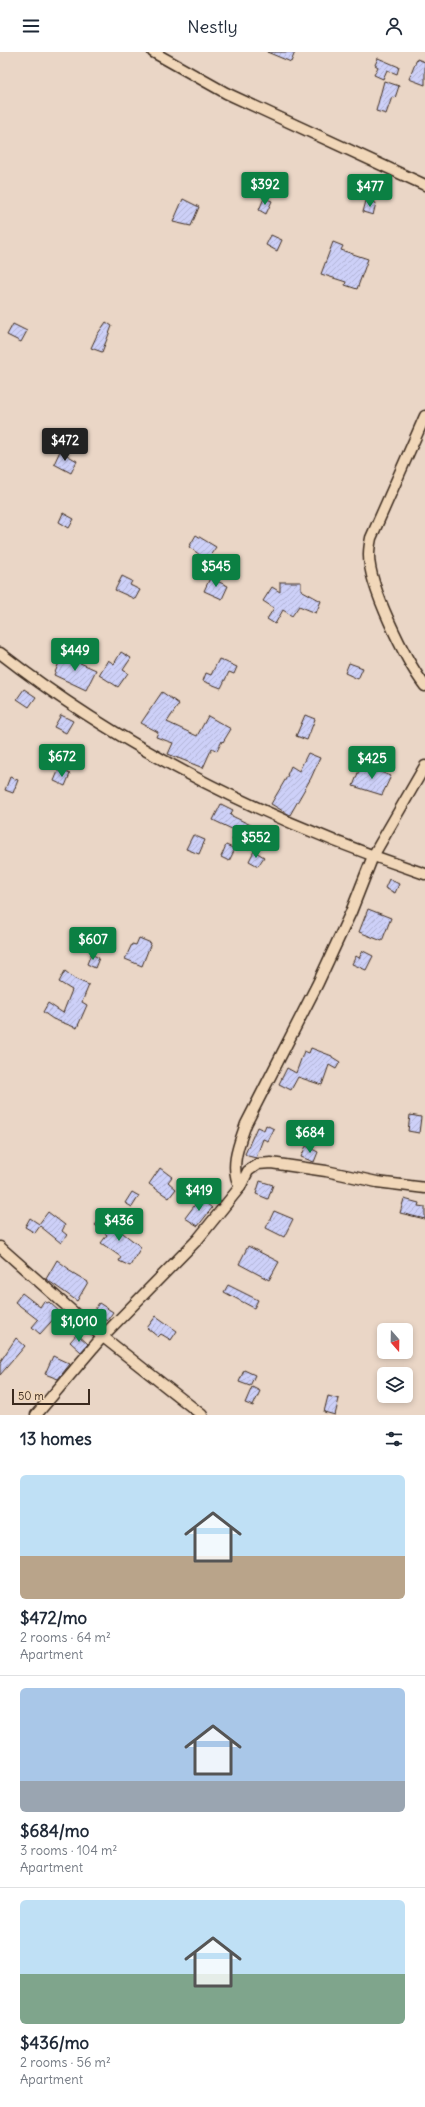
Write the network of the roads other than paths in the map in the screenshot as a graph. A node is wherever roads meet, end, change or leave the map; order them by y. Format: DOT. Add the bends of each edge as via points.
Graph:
graph roads {
  1 [pos="153,52"];
  2 [pos="425,185"];
  3 [pos="425,416"];
  4 [pos="0,653"];
  5 [pos="425,686"];
  6 [pos="425,766"];
  7 [pos="373,856"];
  8 [pos="425,874"];
  9 [pos="240,1187"];
  10 [pos="425,1188"];
  11 [pos="0,1247"];
  12 [pos="103,1336"];
  13 [pos="36,1415"];
  14 [pos="202,1415"];
  1 -- 2 [label="street" via="226,93"];
  3 -- 5 [label="street" via="371,538 368,555 390,624"];
  4 -- 7 [label="street" via="28,675 143,750 259,810"];
  6 -- 7 [label="street"];
  7 -- 8 [label="street"];
  7 -- 9 [label="street" via="351,912 318,983 246,1124 238,1146 235,1169 235,1177"];
  9 -- 10 [label="street" via="248,1170 258,1164 271,1163"];
  9 -- 12 [label="street" via="198,1239"];
  11 -- 12 [label="street"];
  12 -- 13 [label="street"];
  12 -- 14 [label="street"];
}
